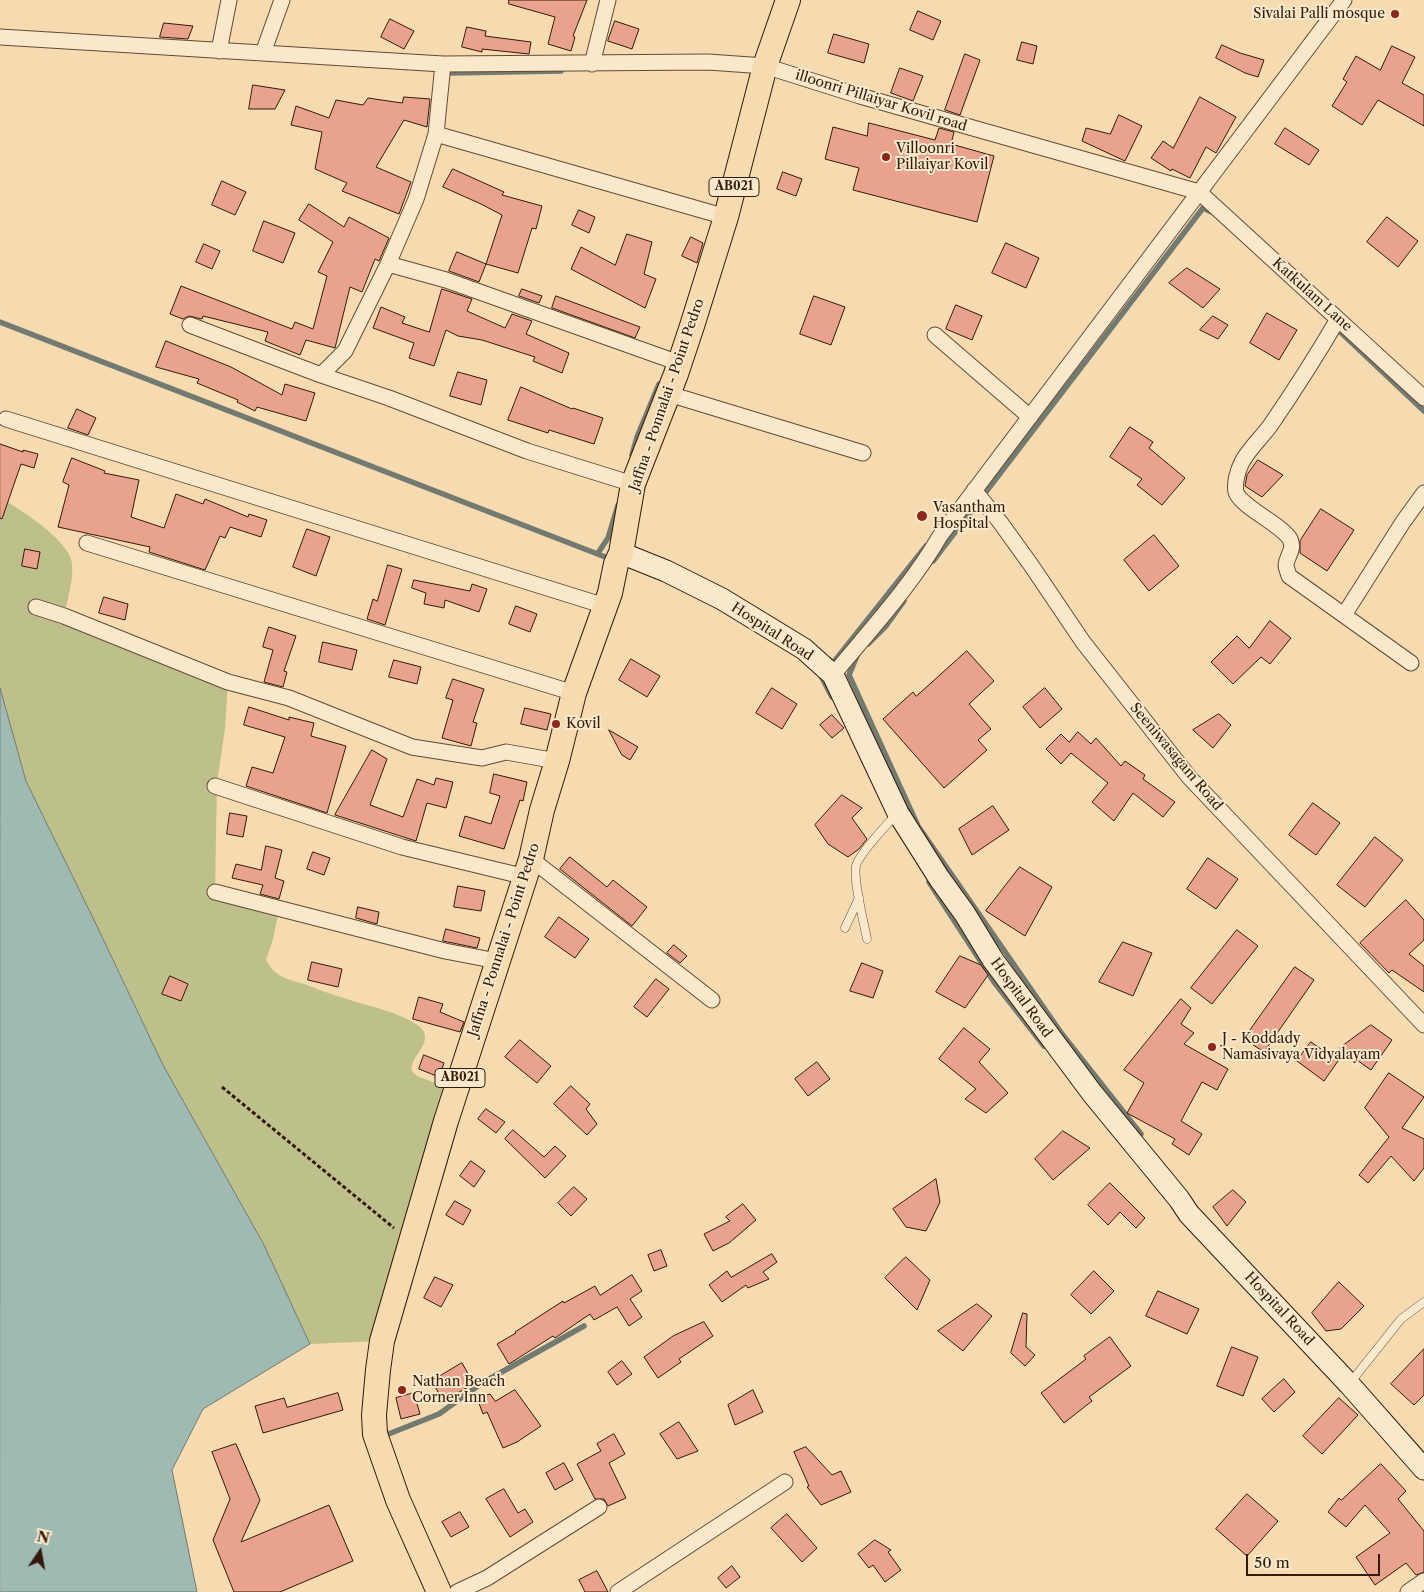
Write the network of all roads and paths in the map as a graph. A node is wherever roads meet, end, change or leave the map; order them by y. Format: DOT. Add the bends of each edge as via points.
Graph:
graph roads {
  1 [pos="229,0"];
  2 [pos="282,0"];
  3 [pos="608,0"];
  4 [pos="788,0"];
  5 [pos="1339,1"];
  6 [pos="0,38"];
  7 [pos="219,51"];
  8 [pos="263,53"];
  9 [pos="443,64"];
  10 [pos="592,64"];
  11 [pos="765,66"];
  12 [pos="436,134"];
  13 [pos="1199,192"];
  14 [pos="726,217"];
  15 [pos="388,264"];
  16 [pos="1338,319"];
  17 [pos="190,325"];
  18 [pos="935,335"];
  19 [pos="320,374"];
  20 [pos="674,380"];
  21 [pos="1424,398"];
  22 [pos="1030,417"];
  23 [pos="6,419"];
  24 [pos="863,453"];
  25 [pos="633,484"];
  26 [pos="974,490"];
  27 [pos="1424,493"];
  28 [pos="86,542"];
  29 [pos="621,553"];
  30 [pos="605,606"];
  31 [pos="36,607"];
  32 [pos="1344,615"];
  33 [pos="1411,664"];
  34 [pos="833,674"];
  35 [pos="574,693"];
  36 [pos="557,761"];
  37 [pos="215,786"];
  38 [pos="898,814"];
  39 [pos="528,868"];
  40 [pos="215,892"];
  41 [pos="859,898"];
  42 [pos="845,928"];
  43 [pos="867,939"];
  44 [pos="497,961"];
  45 [pos="712,1000"];
  46 [pos="1424,1025"];
  47 [pos="222,1088"];
  48 [pos="412,1241"];
  49 [pos="1424,1302"];
  50 [pos="1349,1384"];
  51 [pos="1424,1469"];
  52 [pos="785,1482"];
  53 [pos="599,1507"];
  54 [pos="1424,1580"];
  55 [pos="439,1592"];
  56 [pos="457,1592"];
  57 [pos="618,1592"];
  58 [pos="1408,1592"];
  1 -- 7 [label="street"];
  2 -- 8 [label="street"];
  3 -- 10 [label="street"];
  4 -- 11 [label="main road, Jaffna - Ponnalai - Point Pedro / AB021"];
  5 -- 13 [label="street"];
  6 -- 7 [label="street, illoonri Pillaiyar Kovil road"];
  7 -- 8 [label="street, illoonri Pillaiyar Kovil road"];
  8 -- 9 [label="street, illoonri Pillaiyar Kovil road"];
  9 -- 10 [label="street, illoonri Pillaiyar Kovil road"];
  9 -- 12 [label="street"];
  10 -- 11 [label="street, illoonri Pillaiyar Kovil road" via="708,62"];
  11 -- 13 [label="street, illoonri Pillaiyar Kovil road"];
  11 -- 14 [label="main road, Jaffna - Ponnalai - Point Pedro / AB021"];
  12 -- 14 [label="street"];
  12 -- 15 [label="street" via="416,199"];
  13 -- 16 [label="street, Katkulam Lane"];
  13 -- 22 [label="street"];
  14 -- 20 [label="main road, Jaffna - Ponnalai - Point Pedro / AB021"];
  15 -- 19 [label="street" via="345,351"];
  15 -- 20 [label="street" via="446,280"];
  16 -- 21 [label="street, Katkulam Lane"];
  16 -- 32 [label="street" via="1241,464 1236,491 1239,499 1289,538 1292,546 1286,566 1289,576"];
  17 -- 19 [label="street"];
  18 -- 22 [label="street"];
  19 -- 25 [label="street" via="527,451"];
  20 -- 24 [label="street"];
  20 -- 25 [label="main road, Jaffna - Ponnalai - Point Pedro / AB021"];
  22 -- 26 [label="street"];
  23 -- 30 [label="street"];
  25 -- 29 [label="main road, Jaffna - Ponnalai - Point Pedro / AB021"];
  26 -- 34 [label="street" via="907,585"];
  26 -- 46 [label="street, Seeniwasagam Road" via="1031,565 1083,642 1189,777"];
  27 -- 32 [label="street"];
  28 -- 35 [label="street"];
  29 -- 30 [label="main road, Jaffna - Ponnalai - Point Pedro / AB021"];
  29 -- 34 [label="street, Hospital Road" via="722,599 804,649"];
  30 -- 35 [label="main road, Jaffna - Ponnalai - Point Pedro / AB021"];
  31 -- 36 [label="street" via="228,682 289,698 412,747 482,758 506,752"];
  32 -- 33 [label="street"];
  34 -- 38 [label="street, Hospital Road"];
  35 -- 36 [label="main road, Jaffna - Ponnalai - Point Pedro / AB021"];
  36 -- 39 [label="main road, Jaffna - Ponnalai - Point Pedro / AB021"];
  37 -- 39 [label="street" via="402,848"];
  38 -- 41 [label="lane" via="860,856 856,866"];
  38 -- 50 [label="street, Hospital Road" via="993,960 1092,1093 1189,1214"];
  39 -- 44 [label="main road, Jaffna - Ponnalai - Point Pedro / AB021"];
  39 -- 45 [label="street"];
  40 -- 44 [label="street" via="436,949"];
  41 -- 42 [label="lane"];
  41 -- 43 [label="lane"];
  44 -- 48 [label="main road, Jaffna - Ponnalai - Point Pedro / AB021"];
  47 -- 48 [label="path"];
  48 -- 55 [label="main road, Jaffna - Ponnalai - Point Pedro / AB021" via="382,1341 375,1434 398,1500"];
  49 -- 50 [label="lane" via="1402,1319"];
  50 -- 51 [label="street, Hospital Road"];
  52 -- 57 [label="street"];
  53 -- 56 [label="street" via="487,1578"];
  54 -- 58 [label="street"];
}
